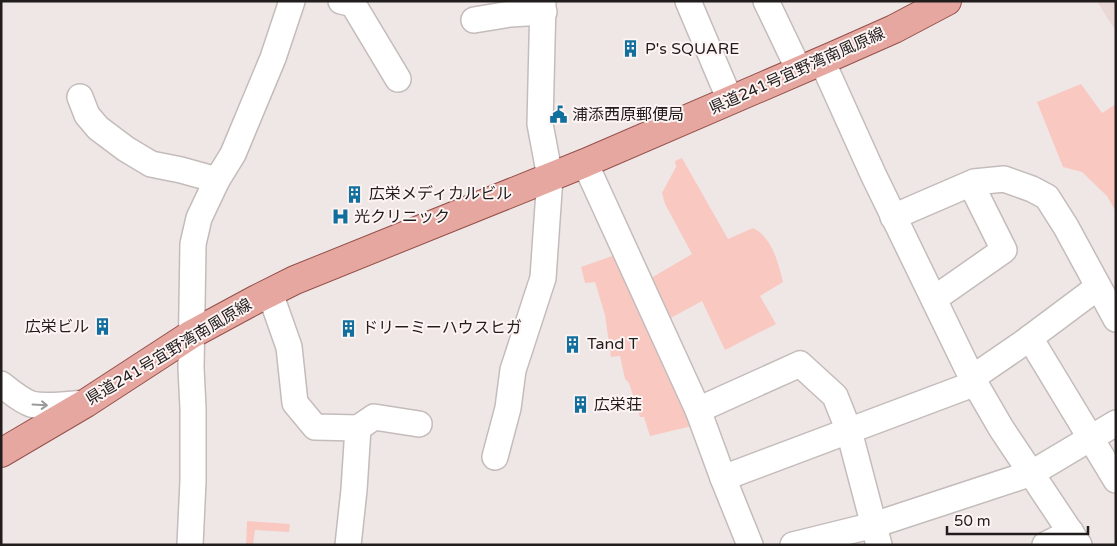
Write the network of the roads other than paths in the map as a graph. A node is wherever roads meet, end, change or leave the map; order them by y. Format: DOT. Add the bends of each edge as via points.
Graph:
graph roads {
  1 [pos="292,1"];
  2 [pos="341,1"];
  3 [pos="688,1"];
  4 [pos="766,1"];
  5 [pos="947,1"];
  6 [pos="544,6"];
  7 [pos="474,20"];
  8 [pos="810,66"];
  9 [pos="398,79"];
  10 [pos="80,97"];
  11 [pos="730,100"];
  12 [pos="585,163"];
  13 [pos="550,177"];
  14 [pos="217,180"];
  15 [pos="971,184"];
  16 [pos="893,216"];
  17 [pos="1098,287"];
  18 [pos="270,293"];
  19 [pos="934,299"];
  20 [pos="1116,319"];
  21 [pos="192,334"];
  22 [pos="1030,338"];
  23 [pos="517,358"];
  24 [pos="974,380"];
  25 [pos="1,384"];
  26 [pos="86,403"];
  27 [pos="698,410"];
  28 [pos="1116,423"];
  29 [pos="419,424"];
  30 [pos="521,425"];
  31 [pos="358,428"];
  32 [pos="849,431"];
  33 [pos="1091,438"];
  34 [pos="1,453"];
  35 [pos="495,457"];
  36 [pos="1032,473"];
  37 [pos="723,478"];
  38 [pos="1116,480"];
  39 [pos="876,535"];
  40 [pos="1075,538"];
  41 [pos="190,545"];
  42 [pos="348,545"];
  43 [pos="750,545"];
  44 [pos="793,545"];
  45 [pos="1045,545"];
  1 -- 14 [label="street" via="274,58 233,154"];
  2 -- 9 [label="street" via="352,4"];
  3 -- 11 [label="street"];
  4 -- 8 [label="street"];
  5 -- 8 [label="main road, 県道241号宜野湾南風原線"];
  6 -- 7 [label="street"];
  6 -- 13 [label="street" via="540,124"];
  8 -- 11 [label="main road, 県道241号宜野湾南風原線"];
  8 -- 16 [label="street"];
  10 -- 14 [label="street" via="87,115 98,128 134,154 151,164"];
  11 -- 12 [label="main road, 県道241号宜野湾南風原線"];
  12 -- 13 [label="main road, 県道241号宜野湾南風原線"];
  12 -- 27 [label="street"];
  13 -- 18 [label="main road, 県道241号宜野湾南風原線" via="329,265"];
  13 -- 23 [label="street" via="543,278"];
  14 -- 21 [label="street" via="199,218 193,244"];
  15 -- 16 [label="street"];
  15 -- 17 [label="street" via="1004,179 1032,188 1047,197"];
  15 -- 19 [label="street" via="1004,250"];
  16 -- 19 [label="street"];
  17 -- 20 [label="street"];
  17 -- 22 [label="street"];
  18 -- 21 [label="main road, 県道241号宜野湾南風原線"];
  18 -- 31 [label="street" via="289,347 295,403 315,427"];
  19 -- 24 [label="street"];
  21 -- 26 [label="main road, 県道241号宜野湾南風原線"];
  21 -- 41 [label="street"];
  22 -- 24 [label="street"];
  22 -- 33 [label="street"];
  23 -- 30 [label="street" via="523,399"];
  23 -- 35 [label="street"];
  24 -- 32 [label="street"];
  24 -- 36 [label="street" via="1000,428"];
  25 -- 26 [label="street, one-way" via="32,404"];
  26 -- 34 [label="main road, 県道241号宜野湾南風原線"];
  27 -- 32 [label="street" via="800,364 835,396"];
  27 -- 37 [label="street"];
  28 -- 33 [label="street"];
  29 -- 31 [label="street" via="374,417"];
  31 -- 42 [label="street"];
  32 -- 37 [label="street"];
  32 -- 39 [label="street"];
  33 -- 36 [label="street"];
  33 -- 38 [label="street"];
  36 -- 39 [label="street"];
  36 -- 40 [label="street"];
  37 -- 43 [label="street"];
  39 -- 44 [label="street"];
  40 -- 45 [label="street"];
}
